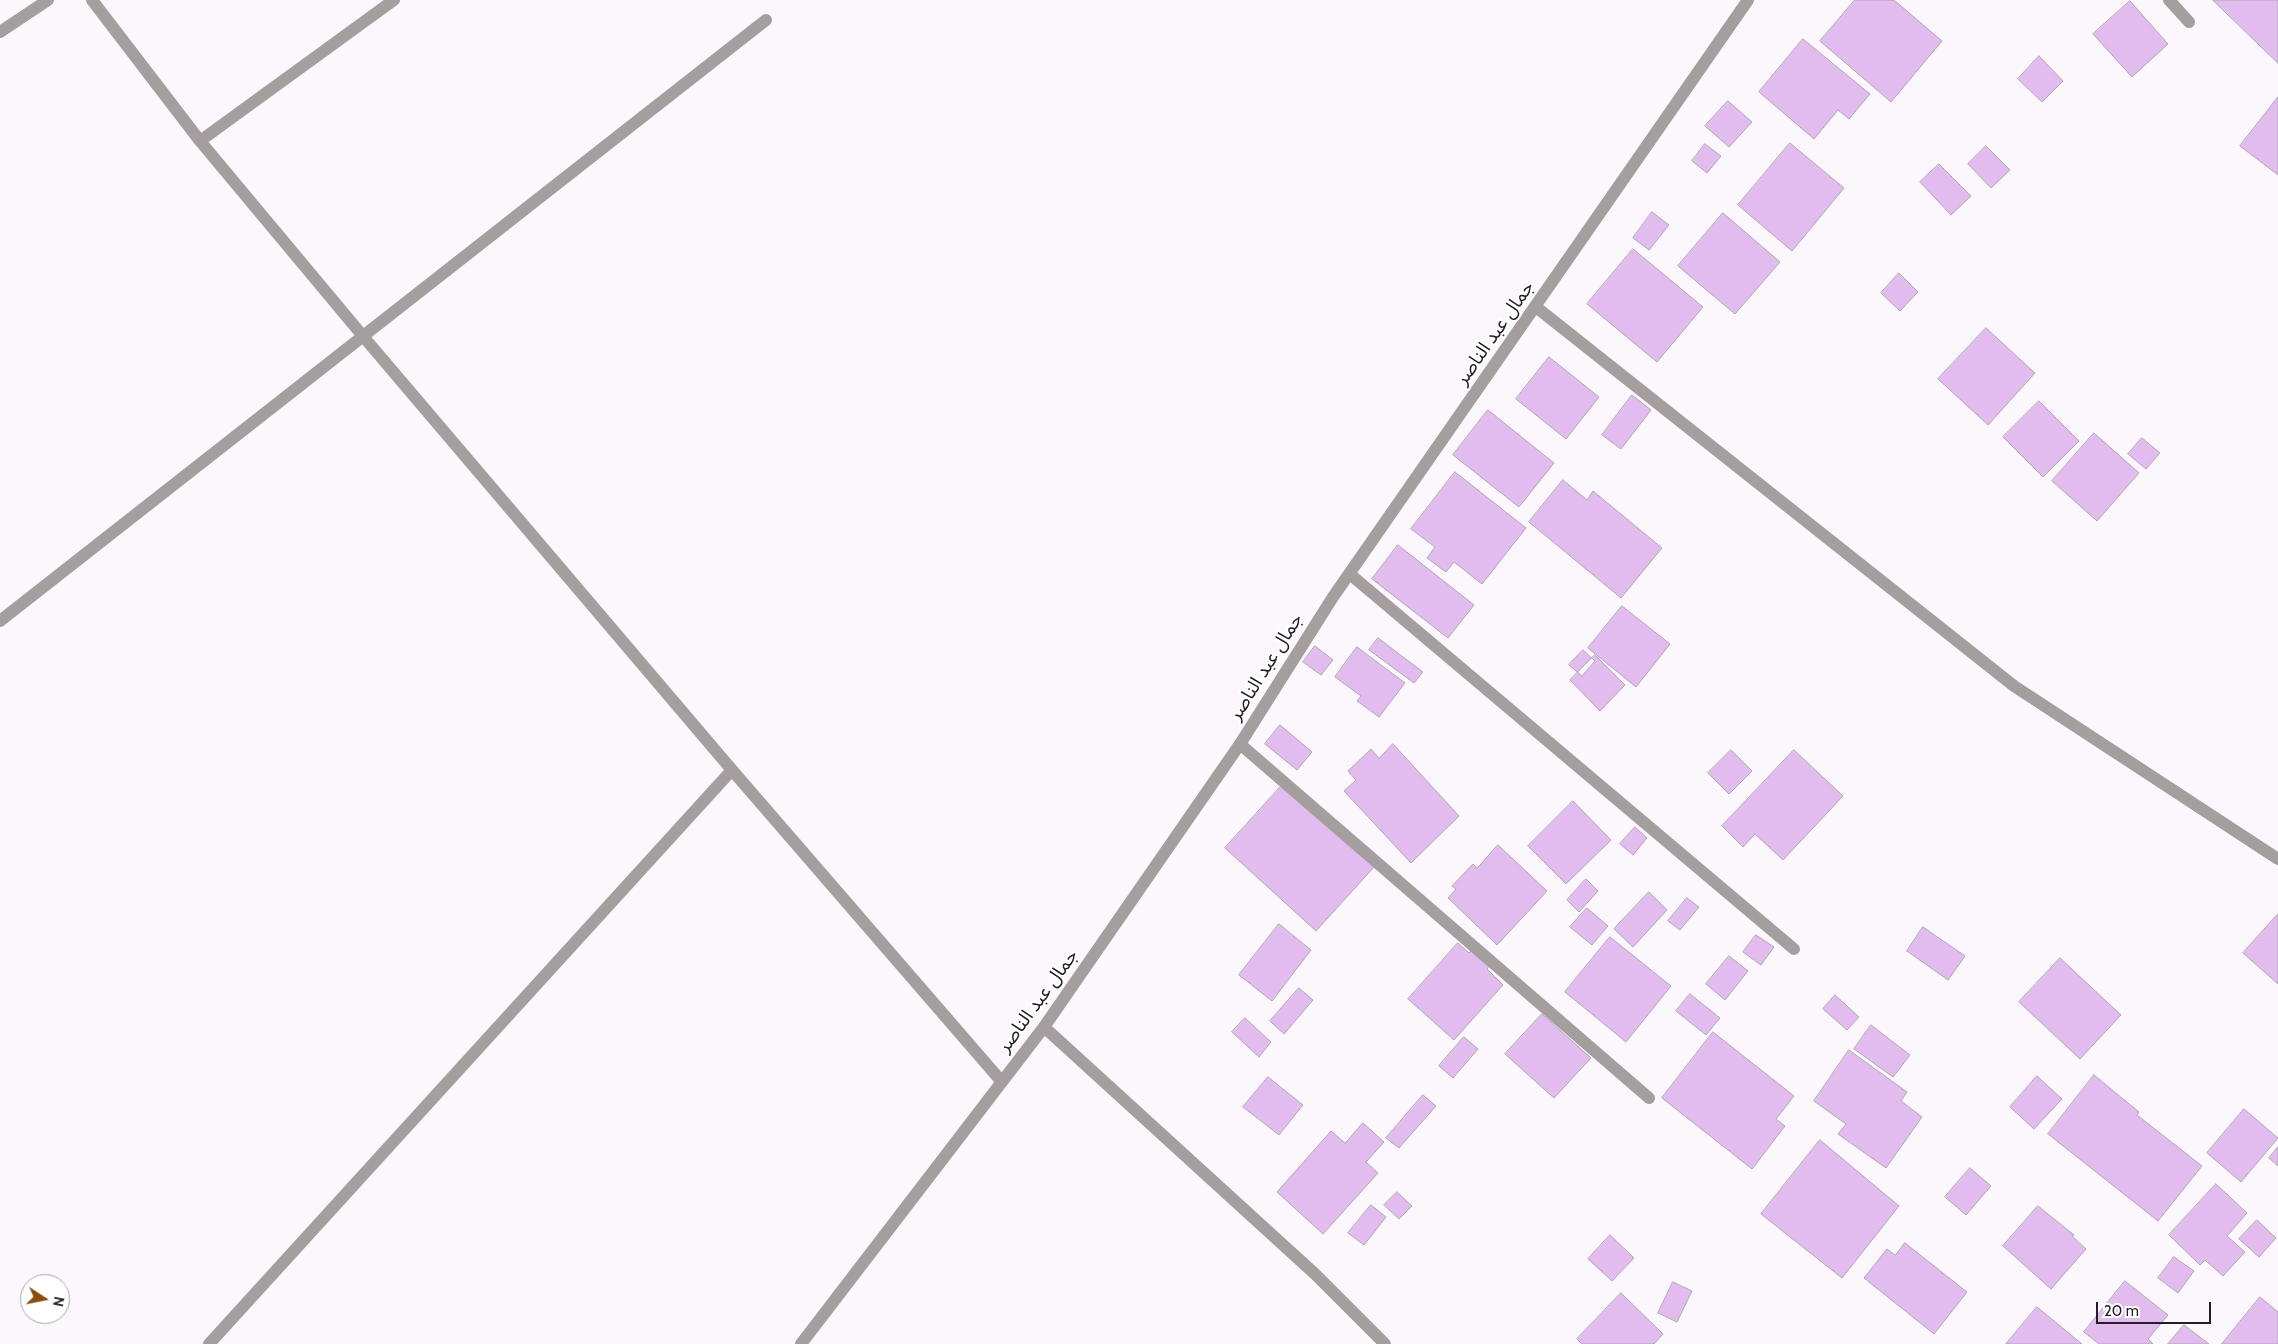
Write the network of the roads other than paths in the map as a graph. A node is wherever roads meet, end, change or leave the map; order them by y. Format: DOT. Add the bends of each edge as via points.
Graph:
graph roads {
  1 [pos="48,0"];
  2 [pos="92,0"];
  3 [pos="394,0"];
  4 [pos="1748,0"];
  5 [pos="2169,0"];
  6 [pos="766,20"];
  7 [pos="2189,22"];
  8 [pos="0,32"];
  9 [pos="200,142"];
  10 [pos="1536,308"];
  11 [pos="362,335"];
  12 [pos="1351,575"];
  13 [pos="0,621"];
  14 [pos="1240,744"];
  15 [pos="732,770"];
  16 [pos="2278,859"];
  17 [pos="1794,950"];
  18 [pos="1044,1027"];
  19 [pos="1002,1082"];
  20 [pos="1649,1098"];
  21 [pos="209,1344"];
  22 [pos="801,1344"];
  23 [pos="1384,1344"];
  1 -- 8 [label="street"];
  2 -- 9 [label="street"];
  3 -- 9 [label="street"];
  4 -- 10 [label="street, جمال عبد الناصر"];
  5 -- 7 [label="street"];
  6 -- 11 [label="street"];
  9 -- 11 [label="street"];
  10 -- 12 [label="street, جمال عبد الناصر"];
  10 -- 16 [label="street" via="2014,686"];
  11 -- 13 [label="street"];
  11 -- 15 [label="street"];
  12 -- 14 [label="street, جمال عبد الناصر" via="1333,597"];
  12 -- 17 [label="street"];
  14 -- 18 [label="street, جمال عبد الناصر"];
  14 -- 20 [label="street"];
  15 -- 19 [label="street"];
  15 -- 21 [label="street"];
  18 -- 19 [label="street, جمال عبد الناصر"];
  18 -- 23 [label="street" via="1308,1267"];
  19 -- 22 [label="street, جمال عبد الناصر"];
}
